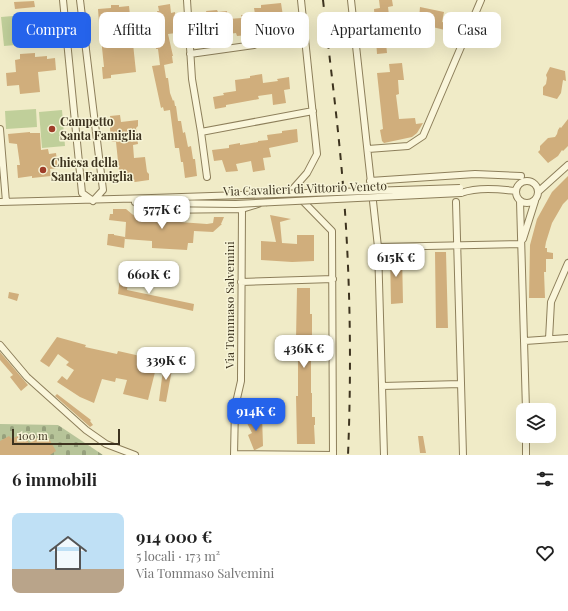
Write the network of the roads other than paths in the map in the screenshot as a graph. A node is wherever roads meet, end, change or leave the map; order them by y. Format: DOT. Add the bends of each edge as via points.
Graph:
graph roads {
  1 [pos="63,0"];
  2 [pos="80,0"];
  3 [pos="187,0"];
  4 [pos="301,0"];
  5 [pos="351,0"];
  6 [pos="481,0"];
  7 [pos="241,47"];
  8 [pos="190,54"];
  9 [pos="313,111"];
  10 [pos="0,129"];
  11 [pos="201,132"];
  12 [pos="368,149"];
  13 [pos="568,165"];
  14 [pos="522,176"];
  15 [pos="207,177"];
  16 [pos="370,180"];
  17 [pos="292,190"];
  18 [pos="516,191"];
  19 [pos="539,191"];
  20 [pos="93,200"];
  21 [pos="152,201"];
  22 [pos="520,201"];
  23 [pos="535,201"];
  24 [pos="3,202"];
  25 [pos="136,202"];
  26 [pos="456,202"];
  27 [pos="242,209"];
  28 [pos="522,244"];
  29 [pos="457,245"];
  30 [pos="378,247"];
  31 [pos="568,263"];
  32 [pos="333,280"];
  33 [pos="241,282"];
  34 [pos="568,338"];
  35 [pos="549,339"];
  36 [pos="524,340"];
  37 [pos="0,345"];
  38 [pos="461,384"];
  39 [pos="382,386"];
  40 [pos="526,403"];
  41 [pos="526,443"];
  42 [pos="135,455"];
  43 [pos="234,455"];
  44 [pos="333,455"];
  45 [pos="384,455"];
  46 [pos="463,455"];
  47 [pos="526,455"];
  1 -- 20 [label="street" via="82,193"];
  2 -- 20 [label="street" via="103,190"];
  3 -- 8 [label="street"];
  4 -- 9 [label="street"];
  5 -- 12 [label="street"];
  6 -- 12 [label="street" via="423,136 408,146"];
  7 -- 8 [label="street"];
  8 -- 11 [label="street"];
  9 -- 11 [label="street"];
  9 -- 17 [label="street" via="317,154 307,173"];
  10 -- 24 [label="street"];
  11 -- 15 [label="street"];
  12 -- 16 [label="street"];
  13 -- 19 [label="street"];
  14 -- 16 [label="street" via="475,174"];
  16 -- 30 [label="street"];
  17 -- 27 [label="street" via="267,202"];
  17 -- 32 [label="street" via="332,230"];
  18 -- 19 [label="street" via="520,184 526,181 535,184"];
  18 -- 21 [label="street, Via Cavalieri di Vittorio Veneto, bridge" via="497,189"];
  18 -- 22 [label="street"];
  19 -- 23 [label="street"];
  20 -- 21 [label="street, Via Cavalieri di Vittorio Veneto"];
  20 -- 24 [label="street, Via Cavalieri di Vittorio Veneto"];
  20 -- 25 [label="street, Via Cavalieri di Vittorio Veneto"];
  21 -- 25 [label="street, Via Cavalieri di Vittorio Veneto"];
  22 -- 23 [label="street" via="526,204"];
  22 -- 28 [label="street"];
  23 -- 28 [label="street"];
  25 -- 27 [label="street" via="139,207 152,210"];
  26 -- 29 [label="street"];
  27 -- 33 [label="street, Via Tommaso Salvemini"];
  28 -- 29 [label="street"];
  28 -- 36 [label="street"];
  29 -- 30 [label="street"];
  29 -- 38 [label="street"];
  30 -- 39 [label="street"];
  31 -- 35 [label="street" via="551,302"];
  32 -- 33 [label="street"];
  32 -- 44 [label="street"];
  33 -- 43 [label="street, Via Tommaso Salvemini" via="241,381 235,407"];
  34 -- 35 [label="street"];
  35 -- 36 [label="street"];
  36 -- 40 [label="street"];
  37 -- 42 [label="street" via="27,377 86,430 106,444"];
  38 -- 39 [label="street"];
  38 -- 46 [label="street"];
  39 -- 45 [label="street"];
  41 -- 47 [label="street"];
  43 -- 44 [label="street"];
}
